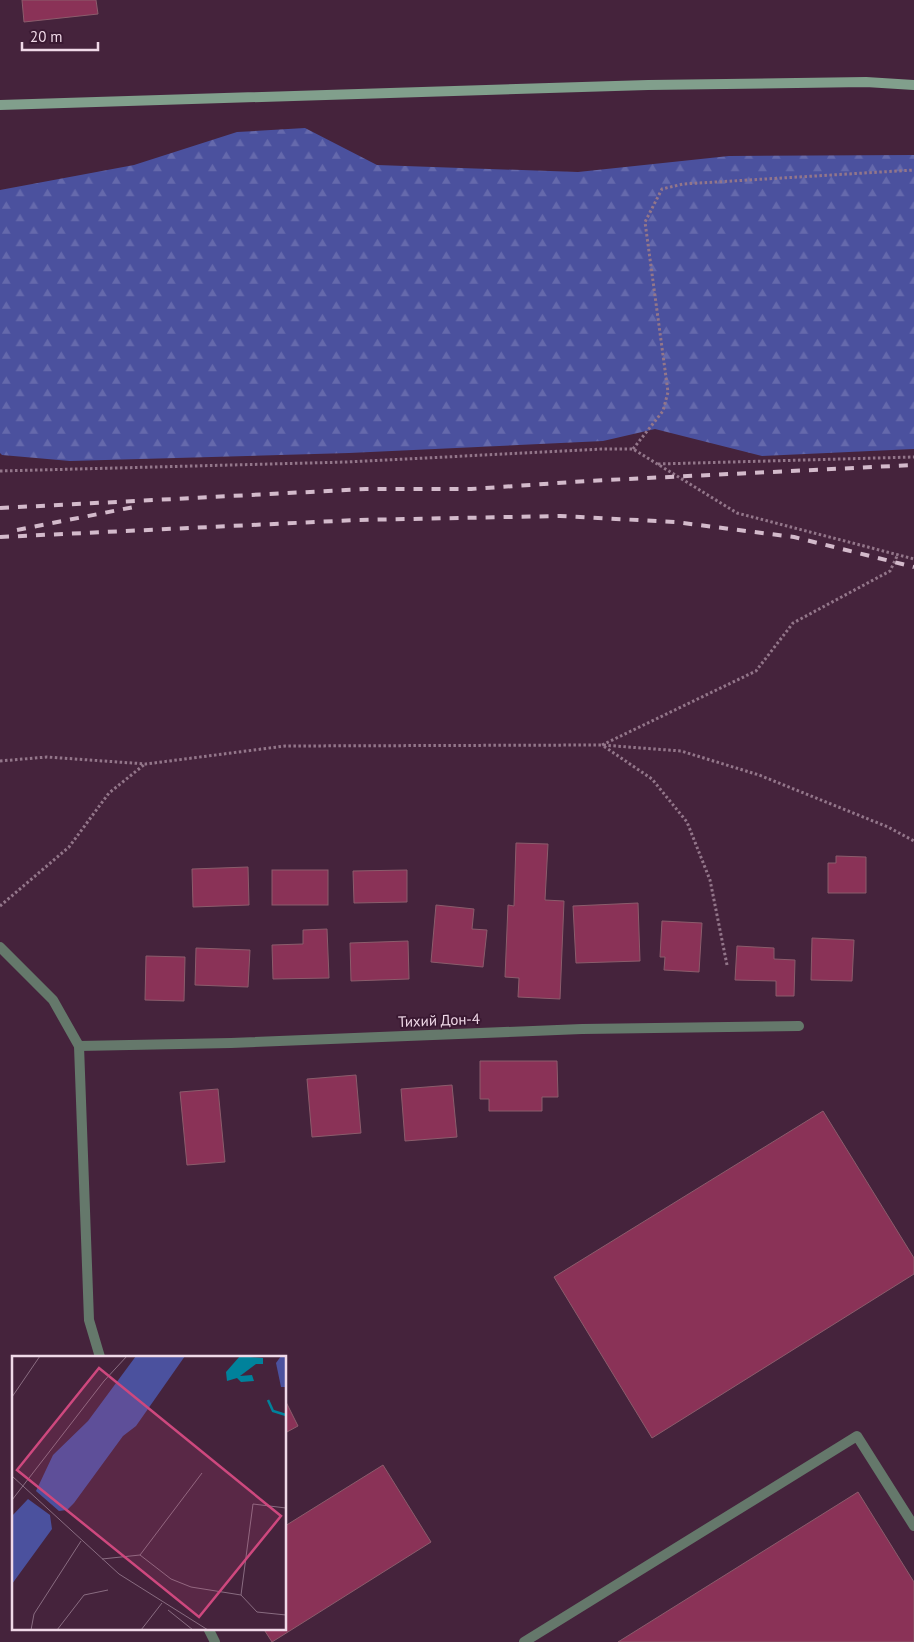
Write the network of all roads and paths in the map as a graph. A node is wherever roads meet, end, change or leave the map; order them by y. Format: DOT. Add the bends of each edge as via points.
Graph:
graph roads {
  1 [pos="914,85"];
  2 [pos="0,105"];
  3 [pos="914,170"];
  4 [pos="633,449"];
  5 [pos="914,457"];
  6 [pos="657,464"];
  7 [pos="0,471"];
  8 [pos="898,554"];
  9 [pos="914,559"];
  10 [pos="602,745"];
  11 [pos="0,762"];
  12 [pos="146,764"];
  13 [pos="914,841"];
  14 [pos="0,906"];
  15 [pos="0,947"];
  16 [pos="727,964"];
  17 [pos="799,1026"];
  18 [pos="80,1046"];
  19 [pos="100,1356"];
  20 [pos="914,1526"];
  21 [pos="209,1630"];
  22 [pos="215,1642"];
  23 [pos="524,1642"];
  1 -- 2 [label="street" via="866,82 648,85"];
  3 -- 4 [label="path" via="683,184 662,189 645,222 668,392 663,411"];
  4 -- 6 [label="path"];
  4 -- 7 [label="path" via="347,462"];
  5 -- 6 [label="path"];
  6 -- 8 [label="path" via="737,513"];
  8 -- 9 [label="path"];
  8 -- 10 [label="path" via="890,571 793,623 756,670"];
  10 -- 12 [label="path" via="285,746"];
  10 -- 13 [label="path" via="681,751 759,775 888,827"];
  10 -- 16 [label="path" via="652,779 687,822 710,880"];
  11 -- 12 [label="path" via="47,757"];
  12 -- 14 [label="path" via="109,793 69,847"];
  15 -- 18 [label="street" via="53,1000"];
  17 -- 18 [label="street, Тихий Дон-4" via="582,1029"];
  18 -- 19 [label="street" via="89,1320"];
  20 -- 23 [label="street" via="857,1436"];
  21 -- 22 [label="street"];
}
